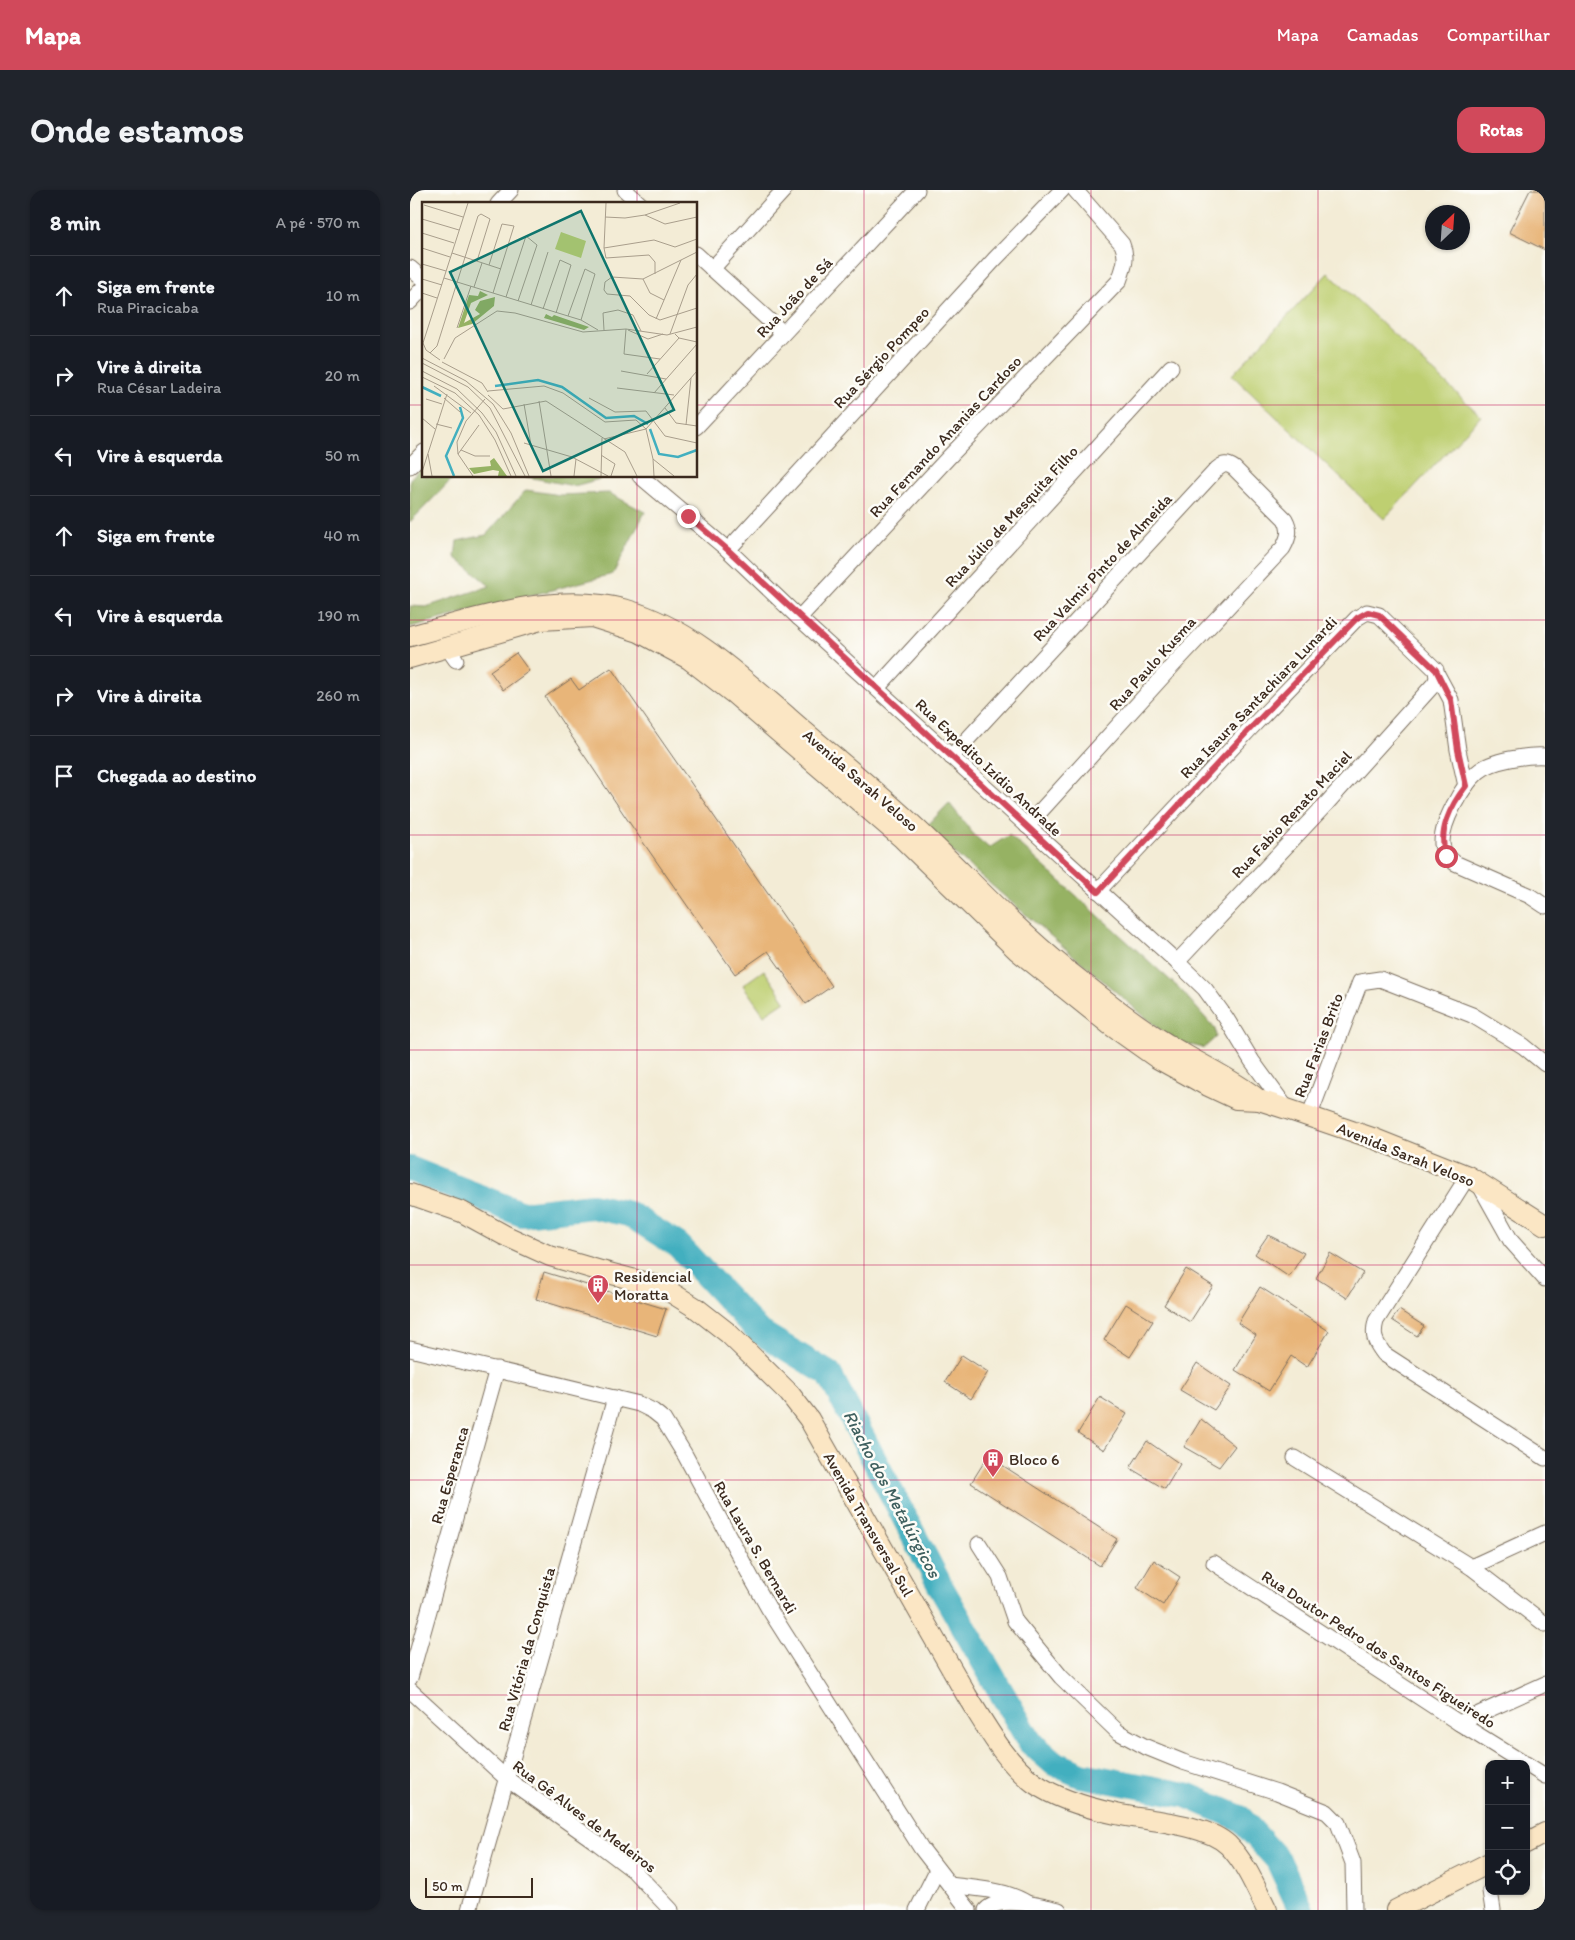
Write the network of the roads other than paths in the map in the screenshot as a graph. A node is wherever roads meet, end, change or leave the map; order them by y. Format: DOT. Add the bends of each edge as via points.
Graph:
graph roads {
  1 [pos="511,190"];
  2 [pos="784,190"];
  3 [pos="917,190"];
  4 [pos="1062,190"];
  5 [pos="1075,190"];
  6 [pos="500,202"];
  7 [pos="698,256"];
  8 [pos="410,268"];
  9 [pos="712,269"];
  10 [pos="422,278"];
  11 [pos="422,288"];
  12 [pos="410,302"];
  13 [pos="783,333"];
  14 [pos="1171,366"];
  15 [pos="698,425"];
  16 [pos="422,454"];
  17 [pos="410,466"];
  18 [pos="645,478"];
  19 [pos="1285,519"];
  20 [pos="728,550"];
  21 [pos="799,618"];
  22 [pos="410,636"];
  23 [pos="410,658"];
  24 [pos="1437,674"];
  25 [pos="878,688"];
  26 [pos="951,756"];
  27 [pos="1545,756"];
  28 [pos="1466,786"];
  29 [pos="1027,826"];
  30 [pos="1098,892"];
  31 [pos="1545,906"];
  32 [pos="1177,962"];
  33 [pos="1545,1064"];
  34 [pos="1259,1100"];
  35 [pos="1287,1108"];
  36 [pos="1310,1117"];
  37 [pos="1473,1179"];
  38 [pos="410,1194"];
  39 [pos="1545,1225"];
  40 [pos="1545,1278"];
  41 [pos="410,1349"];
  42 [pos="497,1369"];
  43 [pos="615,1398"];
  44 [pos="1295,1458"];
  45 [pos="1545,1458"];
  46 [pos="1545,1533"];
  47 [pos="979,1544"];
  48 [pos="1214,1563"];
  49 [pos="1471,1567"];
  50 [pos="1545,1624"];
  51 [pos="410,1678"];
  52 [pos="1545,1684"];
  53 [pos="410,1690"];
  54 [pos="1458,1723"];
  55 [pos="1519,1760"];
  56 [pos="1530,1767"];
  57 [pos="1545,1776"];
  58 [pos="507,1779"];
  59 [pos="1545,1834"];
  60 [pos="1530,1842"];
  61 [pos="937,1870"];
  62 [pos="1485,1871"];
  63 [pos="950,1885"];
  64 [pos="1491,1895"];
  65 [pos="1027,1903"];
  66 [pos="469,1910"];
  67 [pos="672,1910"];
  68 [pos="917,1910"];
  69 [pos="969,1910"];
  70 [pos="986,1910"];
  71 [pos="1059,1910"];
  72 [pos="1267,1910"];
  73 [pos="1354,1910"];
  74 [pos="1396,1910"];
  75 [pos="1493,1910"];
  1 -- 6 [label="street"];
  2 -- 9 [label="street"];
  3 -- 13 [label="street, Rua João de Sá"];
  4 -- 20 [label="street, Rua Sérgio Pompeo"];
  5 -- 21 [label="street, Rua Fernando Ananias Cardoso" via="1122,244 1126,254 1118,281"];
  7 -- 9 [label="street"];
  8 -- 10 [label="street"];
  9 -- 13 [label="street"];
  11 -- 12 [label="street"];
  13 -- 15 [label="street, Rua João de Sá"];
  14 -- 25 [label="street, Rua Júlio de Mesquita Filho"];
  16 -- 17 [label="street"];
  18 -- 20 [label="street, Rua Expedito Izídio Andrade"];
  19 -- 26 [label="street, Rua Valmir Pinto de Almeida" via="1234,468 1221,466"];
  19 -- 29 [label="street, Rua Paulo Kusma" via="1289,532 1283,548"];
  20 -- 21 [label="street, Rua Expedito Izídio Andrade"];
  21 -- 25 [label="street, Rua Expedito Izídio Andrade"];
  22 -- 34 [label="main road, Avenida Sarah Veloso" via="515,608 567,602 600,603 629,610 679,632 744,679 914,826 1063,967 1166,1044 1240,1084"];
  23 -- 34 [label="main road, Avenida Sarah Veloso" via="452,653 541,620 592,617 639,632 672,648 733,693 903,839 1018,951 1109,1024 1157,1058 1204,1084 1236,1100"];
  24 -- 28 [label="street, Rua Isaura Santachiara Lunardi" via="1451,700"];
  24 -- 30 [label="street, Rua Isaura Santachiara Lunardi" via="1379,615 1363,614 1248,731"];
  24 -- 32 [label="street, Rua Fabio Renato Maciel" via="1430,690"];
  25 -- 26 [label="street, Rua Expedito Izídio Andrade"];
  26 -- 29 [label="street, Rua Expedito Izídio Andrade"];
  27 -- 28 [label="street" via="1505,760 1478,771"];
  28 -- 31 [label="street" via="1444,826 1442,845 1446,856"];
  29 -- 30 [label="street, Rua Expedito Izídio Andrade"];
  30 -- 32 [label="street, Rua Expedito Izídio Andrade"];
  32 -- 35 [label="street, Rua Expedito Izídio Andrade" via="1221,1010 1252,1061"];
  33 -- 36 [label="street, Rua Farias Brito" via="1524,1046 1472,1015 1380,979 1360,982"];
  34 -- 35 [label="main road, Avenida Sarah Veloso"];
  35 -- 36 [label="main road, Avenida Sarah Veloso"];
  36 -- 37 [label="main road, Avenida Sarah Veloso" via="1375,1138"];
  37 -- 39 [label="main road, Avenida Sarah Veloso"];
  37 -- 40 [label="street" via="1511,1241"];
  37 -- 45 [label="street" via="1376,1321 1373,1334 1384,1354"];
  38 -- 72 [label="main road, Avenida Transversal Sul" via="462,1212 550,1256 658,1286 696,1308 728,1333 789,1393 809,1419 967,1696 1014,1764 1034,1783 1061,1798 1114,1814 1185,1827 1226,1844 1240,1857"];
  41 -- 42 [label="street, Rua Laura S. Bernardi"];
  42 -- 43 [label="street, Rua Laura S. Bernardi"];
  42 -- 51 [label="street, Rua Esperanca"];
  43 -- 58 [label="street, Rua Vitória da Conquista"];
  43 -- 61 [label="street, Rua Laura S. Bernardi" via="639,1404 663,1419 760,1594"];
  44 -- 49 [label="street"];
  46 -- 49 [label="street"];
  47 -- 73 [label="street" via="1000,1577 1015,1621 1061,1677 1118,1732 1176,1759 1327,1812 1338,1823 1352,1863"];
  48 -- 54 [label="street, Rua Doutor Pedro dos Santos Figueiredo"];
  49 -- 50 [label="street"];
  52 -- 54 [label="street"];
  53 -- 58 [label="street, Rua Gê Alves de Medeiros"];
  54 -- 55 [label="street, Rua Doutor Pedro dos Santos Figueiredo"];
  56 -- 57 [label="street, Rua Doutor Pedro dos Santos Figueiredo"];
  58 -- 66 [label="street, Rua Vitória da Conquista"];
  58 -- 67 [label="street, Rua Gê Alves de Medeiros" via="632,1870"];
  59 -- 60 [label="main road"];
  61 -- 63 [label="street, Rua Laura S. Bernardi"];
  61 -- 68 [label="street"];
  62 -- 74 [label="main road"];
  63 -- 65 [label="street" via="1006,1893"];
  63 -- 69 [label="street, Rua Laura S. Bernardi"];
  64 -- 75 [label="street"];
  65 -- 70 [label="street" via="993,1904"];
  65 -- 71 [label="street"];
}
